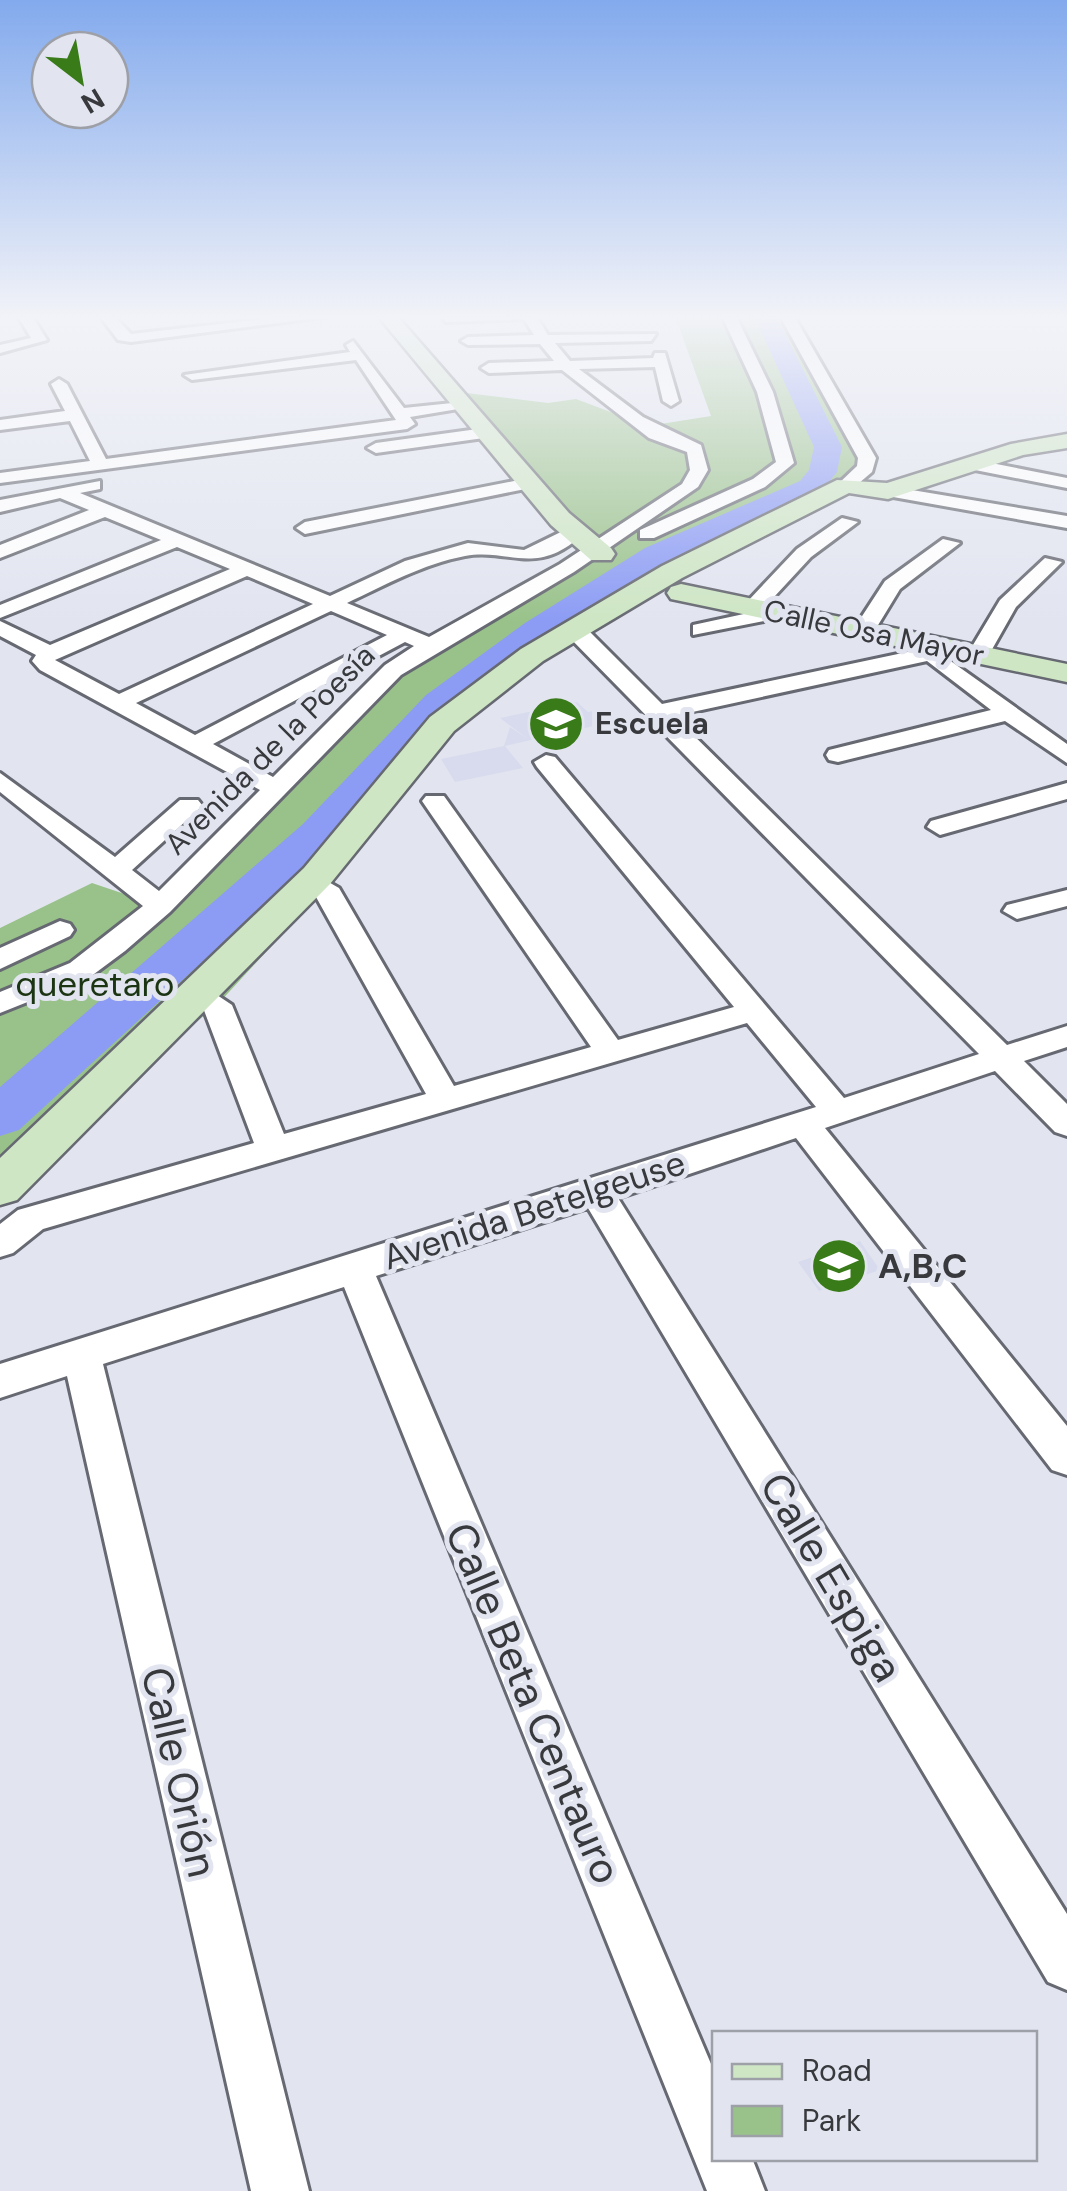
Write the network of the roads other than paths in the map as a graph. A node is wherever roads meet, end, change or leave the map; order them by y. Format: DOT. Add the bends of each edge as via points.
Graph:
graph roads {
  1 [pos="31,418"];
  2 [pos="77,418"];
  3 [pos="397,418"];
  4 [pos="472,418"];
  5 [pos="634,418"];
  6 [pos="773,418"];
  7 [pos="845,418"];
  8 [pos="0,422"];
  9 [pos="485,433"];
  10 [pos="1067,440"];
  11 [pos="101,464"];
  12 [pos="971,464"];
  13 [pos="0,478"];
  14 [pos="529,483"];
  15 [pos="1067,483"];
  16 [pos="846,485"];
  17 [pos="61,492"];
  18 [pos="888,492"];
  19 [pos="0,506"];
  20 [pos="107,510"];
  21 [pos="849,522"];
  22 [pos="1067,522"];
  23 [pos="305,528"];
  24 [pos="574,532"];
  25 [pos="178,540"];
  26 [pos="950,543"];
  27 [pos="597,551"];
  28 [pos="0,552"];
  29 [pos="1052,562"];
  30 [pos="247,569"];
  31 [pos="681,593"];
  32 [pos="327,602"];
  33 [pos="768,609"];
  34 [pos="0,612"];
  35 [pos="0,628"];
  36 [pos="574,628"];
  37 [pos="700,630"];
  38 [pos="864,630"];
  39 [pos="405,634"];
  40 [pos="430,644"];
  41 [pos="935,650"];
  42 [pos="49,654"];
  43 [pos="978,655"];
  44 [pos="1067,673"];
  45 [pos="121,702"];
  46 [pos="658,712"];
  47 [pos="1009,713"];
  48 [pos="197,743"];
  49 [pos="838,755"];
  50 [pos="1067,756"];
  51 [pos="546,762"];
  52 [pos="0,780"];
  53 [pos="276,789"];
  54 [pos="1067,791"];
  55 [pos="434,801"];
  56 [pos="188,805"];
  57 [pos="940,827"];
  58 [pos="116,871"];
  59 [pos="325,888"];
  60 [pos="1067,898"];
  61 [pos="160,906"];
  62 [pos="1017,911"];
  63 [pos="60,930"];
  64 [pos="0,960"];
  65 [pos="0,1003"];
  66 [pos="217,1006"];
  67 [pos="755,1011"];
  68 [pos="1067,1036"];
  69 [pos="610,1051"];
  70 [pos="1001,1058"];
  71 [pos="444,1098"];
  72 [pos="837,1111"];
  73 [pos="802,1123"];
  74 [pos="1067,1124"];
  75 [pos="272,1148"];
  76 [pos="0,1187"];
  77 [pos="596,1192"];
  78 [pos="0,1243"];
  79 [pos="354,1267"];
  80 [pos="81,1354"];
  81 [pos="0,1381"];
  82 [pos="1067,1457"];
  83 [pos="1067,1963"];
  84 [pos="712,2133"];
  85 [pos="724,2161"];
  86 [pos="280,2191"];
  87 [pos="736,2191"];
  1 -- 8 [label="street"];
  2 -- 11 [label="street"];
  3 -- 11 [label="street"];
  4 -- 9 [label="main road"];
  5 -- 27 [label="street" via="699,470 689,487"];
  6 -- 27 [label="street" via="786,463 759,484"];
  7 -- 16 [label="street" via="867,458 866,468"];
  9 -- 14 [label="main road"];
  9 -- 17 [label="street"];
  10 -- 12 [label="main road"];
  11 -- 13 [label="street"];
  12 -- 15 [label="street"];
  12 -- 18 [label="main road"];
  14 -- 23 [label="street"];
  14 -- 24 [label="main road"];
  16 -- 18 [label="main road"];
  16 -- 36 [label="main road"];
  17 -- 19 [label="street"];
  17 -- 20 [label="street"];
  18 -- 22 [label="street"];
  20 -- 25 [label="street"];
  20 -- 28 [label="street"];
  21 -- 33 [label="street" via="804,553"];
  24 -- 27 [label="main road"];
  24 -- 32 [label="street" via="527,556 480,548 452,552"];
  25 -- 30 [label="street"];
  25 -- 34 [label="street"];
  26 -- 38 [label="street" via="892,585"];
  27 -- 40 [label="street, Avenida de la Poesía"];
  29 -- 43 [label="street" via="1008,604"];
  30 -- 32 [label="street"];
  30 -- 42 [label="street"];
  31 -- 33 [label="main road, Calle Osa Mayor"];
  32 -- 39 [label="street"];
  32 -- 45 [label="street"];
  33 -- 37 [label="street"];
  33 -- 38 [label="main road, Calle Osa Mayor"];
  35 -- 42 [label="street"];
  36 -- 46 [label="street"];
  36 -- 76 [label="main road" via="442,724 317,876"];
  38 -- 41 [label="main road, Calle Osa Mayor"];
  39 -- 40 [label="street"];
  39 -- 48 [label="street"];
  40 -- 53 [label="street, Avenida de la Poesía" via="345,714"];
  41 -- 43 [label="main road, Calle Osa Mayor"];
  41 -- 46 [label="street"];
  41 -- 47 [label="street"];
  42 -- 45 [label="street" via="43,661 48,665"];
  43 -- 44 [label="main road, Calle Osa Mayor"];
  45 -- 48 [label="street"];
  46 -- 70 [label="street"];
  47 -- 49 [label="street"];
  47 -- 50 [label="street"];
  48 -- 53 [label="street"];
  51 -- 67 [label="street"];
  52 -- 58 [label="street"];
  53 -- 61 [label="street, Avenida de la Poesía"];
  54 -- 57 [label="street"];
  55 -- 69 [label="street"];
  56 -- 58 [label="street"];
  58 -- 61 [label="street"];
  59 -- 71 [label="street"];
  60 -- 62 [label="street"];
  61 -- 65 [label="street, Avenida de la Poesía" via="80,970"];
  63 -- 64 [label="street"];
  66 -- 75 [label="street"];
  67 -- 69 [label="street"];
  67 -- 72 [label="street"];
  68 -- 70 [label="street, Avenida Betelgeuse"];
  69 -- 71 [label="street"];
  70 -- 72 [label="street, Avenida Betelgeuse"];
  70 -- 74 [label="street"];
  71 -- 75 [label="street"];
  72 -- 73 [label="street, Avenida Betelgeuse"];
  73 -- 77 [label="street, Avenida Betelgeuse"];
  73 -- 82 [label="street"];
  75 -- 78 [label="street" via="30,1219"];
  77 -- 79 [label="street, Avenida Betelgeuse"];
  77 -- 83 [label="street, Calle Espiga"];
  79 -- 80 [label="street, Avenida Betelgeuse"];
  79 -- 84 [label="street, Calle Beta Centauro"];
  80 -- 81 [label="street, Avenida Betelgeuse"];
  80 -- 86 [label="street, Calle Orión"];
  85 -- 87 [label="street"];
}
